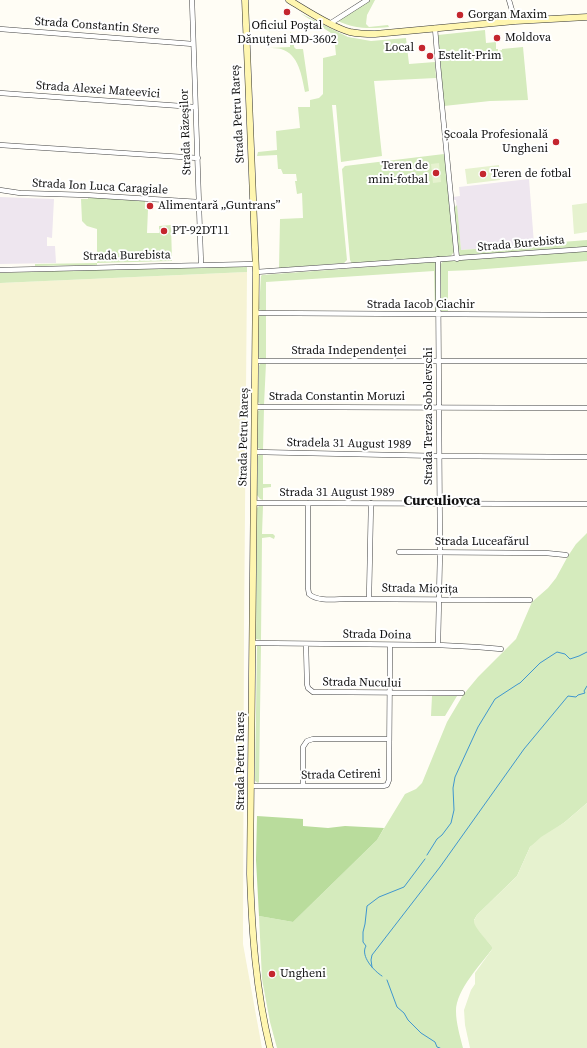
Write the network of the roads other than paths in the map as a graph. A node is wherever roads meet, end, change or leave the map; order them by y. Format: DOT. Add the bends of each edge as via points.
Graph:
graph roads {
  1 [pos="192,0"];
  2 [pos="245,0"];
  3 [pos="289,0"];
  4 [pos="367,0"];
  5 [pos="509,0"];
  6 [pos="587,17"];
  7 [pos="515,21"];
  8 [pos="331,23"];
  9 [pos="435,28"];
  10 [pos="0,29"];
  11 [pos="193,44"];
  12 [pos="0,94"];
  13 [pos="195,107"];
  14 [pos="0,145"];
  15 [pos="198,158"];
  16 [pos="0,190"];
  17 [pos="199,202"];
  18 [pos="587,249"];
  19 [pos="438,259"];
  20 [pos="457,259"];
  21 [pos="201,264"];
  22 [pos="255,264"];
  23 [pos="0,270"];
  24 [pos="256,272"];
  25 [pos="256,313"];
  26 [pos="438,315"];
  27 [pos="587,315"];
  28 [pos="256,361"];
  29 [pos="438,361"];
  30 [pos="587,361"];
  31 [pos="255,407"];
  32 [pos="439,408"];
  33 [pos="587,408"];
  34 [pos="255,452"];
  35 [pos="440,456"];
  36 [pos="587,457"];
  37 [pos="254,503"];
  38 [pos="308,503"];
  39 [pos="371,503"];
  40 [pos="440,504"];
  41 [pos="587,504"];
  42 [pos="398,552"];
  43 [pos="440,552"];
  44 [pos="566,555"];
  45 [pos="369,599"];
  46 [pos="439,600"];
  47 [pos="530,600"];
  48 [pos="253,643"];
  49 [pos="306,644"];
  50 [pos="390,645"];
  51 [pos="438,645"];
  52 [pos="501,649"];
  53 [pos="389,693"];
  54 [pos="462,693"];
  55 [pos="388,739"];
  56 [pos="252,786"];
  57 [pos="303,786"];
  58 [pos="270,1048"];
  1 -- 11 [label="street, Strada Răzeşilor"];
  2 -- 22 [label="main road, Strada Petru Rareș"];
  3 -- 8 [label="main road"];
  4 -- 8 [label="street"];
  5 -- 7 [label="street"];
  6 -- 7 [label="main road"];
  7 -- 9 [label="main road"];
  8 -- 9 [label="main road" via="349,32 362,34"];
  9 -- 20 [label="street"];
  10 -- 11 [label="street, Strada Constantin Stere"];
  11 -- 13 [label="street, Strada Răzeşilor"];
  12 -- 13 [label="street, Strada Alexei Mateevici"];
  13 -- 15 [label="street, Strada Răzeşilor"];
  14 -- 15 [label="street"];
  15 -- 17 [label="street, Strada Răzeşilor"];
  16 -- 17 [label="street, Strada Ion Luca Caragiale"];
  17 -- 21 [label="street, Strada Răzeşilor"];
  18 -- 20 [label="street, Strada Burebista"];
  19 -- 20 [label="street, Strada Burebista"];
  19 -- 24 [label="street, Strada Burebista"];
  19 -- 26 [label="street, Strada Tereza Sobolevschi"];
  21 -- 22 [label="street, Strada Burebista"];
  21 -- 23 [label="street, Strada Burebista"];
  22 -- 24 [label="main road, Strada Petru Rareș"];
  24 -- 25 [label="main road, Strada Petru Rareș"];
  25 -- 26 [label="street, Strada Iacob Ciachir"];
  25 -- 28 [label="main road, Strada Petru Rareș"];
  26 -- 27 [label="street, Strada Iacob Ciachir"];
  26 -- 29 [label="street, Strada Tereza Sobolevschi"];
  28 -- 29 [label="street, Strada Independenței"];
  28 -- 31 [label="main road, Strada Petru Rareș"];
  29 -- 30 [label="street, Strada Independenței"];
  29 -- 32 [label="street, Strada Tereza Sobolevschi"];
  31 -- 32 [label="street, Strada Constantin Moruzi"];
  31 -- 34 [label="main road, Strada Petru Rareș"];
  32 -- 33 [label="street, Strada Constantin Moruzi"];
  32 -- 35 [label="street, Strada Tereza Sobolevschi"];
  34 -- 35 [label="street, Stradela 31 August 1989"];
  34 -- 37 [label="main road, Strada Petru Rareș"];
  35 -- 36 [label="street, Stradela 31 August 1989"];
  35 -- 40 [label="street, Strada Tereza Sobolevschi"];
  37 -- 38 [label="street, Strada 31 August 1989"];
  37 -- 48 [label="main road, Strada Petru Rareș"];
  38 -- 39 [label="street, Strada 31 August 1989"];
  38 -- 45 [label="street, Strada Miorița" via="310,595 316,598"];
  39 -- 40 [label="street, Strada 31 August 1989"];
  39 -- 45 [label="street"];
  40 -- 41 [label="street, Strada 31 August 1989"];
  40 -- 43 [label="street, Strada Tereza Sobolevschi"];
  42 -- 43 [label="street, Strada Luceafărul"];
  43 -- 44 [label="street, Strada Luceafărul"];
  43 -- 46 [label="street, Strada Tereza Sobolevschi"];
  45 -- 46 [label="street, Strada Miorița"];
  46 -- 47 [label="street, Strada Miorița"];
  46 -- 51 [label="street, Strada Tereza Sobolevschi"];
  48 -- 49 [label="street, Strada Doina"];
  48 -- 56 [label="main road, Strada Petru Rareș"];
  49 -- 50 [label="street, Strada Doina"];
  49 -- 53 [label="street, Strada Nucului" via="307,684 311,690"];
  50 -- 51 [label="street, Strada Doina"];
  50 -- 53 [label="street, Strada Cetireni"];
  51 -- 52 [label="street, Strada Doina"];
  53 -- 54 [label="street, Strada Nucului"];
  53 -- 55 [label="street, Strada Cetireni"];
  55 -- 57 [label="street" via="307,741 303,747"];
  55 -- 57 [label="street, Strada Cetireni" via="386,785"];
  56 -- 57 [label="street, Strada Cetireni"];
  56 -- 58 [label="main road, Strada Petru Rareș" via="252,914 257,980"];
}
